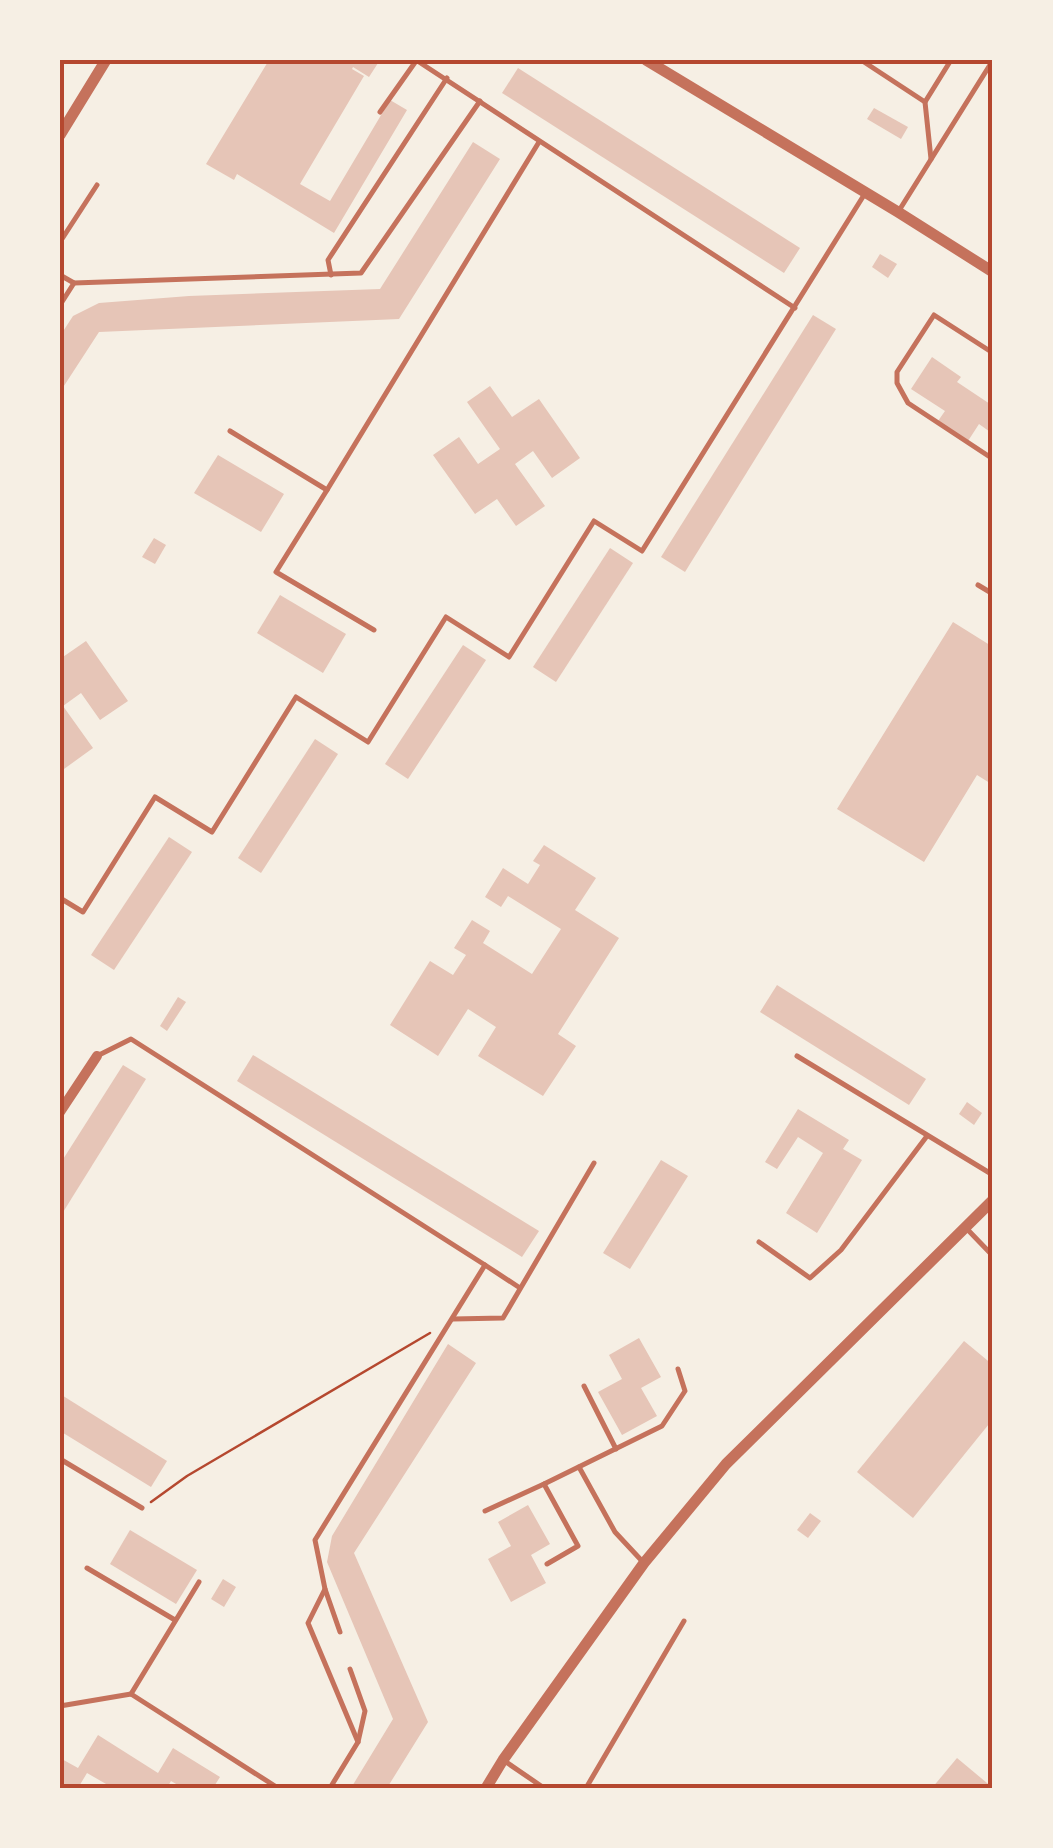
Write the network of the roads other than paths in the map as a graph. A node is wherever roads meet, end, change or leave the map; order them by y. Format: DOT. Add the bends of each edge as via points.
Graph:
graph roads {
  1 [pos="106,60"];
  2 [pos="416,60"];
  3 [pos="646,60"];
  4 [pos="860,60"];
  5 [pos="951,60"];
  6 [pos="993,60"];
  7 [pos="446,78"];
  8 [pos="480,102"];
  9 [pos="925,102"];
  10 [pos="380,112"];
  11 [pos="60,136"];
  12 [pos="539,142"];
  13 [pos="930,160"];
  14 [pos="97,185"];
  15 [pos="866,192"];
  16 [pos="898,212"];
  17 [pos="60,242"];
  18 [pos="993,272"];
  19 [pos="60,275"];
  20 [pos="332,276"];
  21 [pos="74,284"];
  22 [pos="60,305"];
  23 [pos="794,308"];
  24 [pos="993,353"];
  25 [pos="230,431"];
  26 [pos="993,460"];
  27 [pos="327,490"];
  28 [pos="978,585"];
  29 [pos="993,594"];
  30 [pos="374,630"];
  31 [pos="60,898"];
  32 [pos="97,1056"];
  33 [pos="797,1056"];
  34 [pos="60,1112"];
  35 [pos="927,1136"];
  36 [pos="594,1163"];
  37 [pos="993,1175"];
  38 [pos="993,1200"];
  39 [pos="965,1226"];
  40 [pos="759,1242"];
  41 [pos="993,1256"];
  42 [pos="485,1266"];
  43 [pos="520,1288"];
  44 [pos="453,1319"];
  45 [pos="678,1369"];
  46 [pos="584,1386"];
  47 [pos="616,1449"];
  48 [pos="60,1459"];
  49 [pos="579,1467"];
  50 [pos="544,1484"];
  51 [pos="142,1508"];
  52 [pos="485,1511"];
  53 [pos="644,1563"];
  54 [pos="547,1564"];
  55 [pos="87,1568"];
  56 [pos="199,1582"];
  57 [pos="324,1589"];
  58 [pos="175,1620"];
  59 [pos="684,1621"];
  60 [pos="340,1632"];
  61 [pos="350,1669"];
  62 [pos="131,1694"];
  63 [pos="60,1706"];
  64 [pos="358,1742"];
  65 [pos="503,1760"];
  66 [pos="278,1788"];
  67 [pos="330,1788"];
  68 [pos="486,1788"];
  69 [pos="544,1788"];
  70 [pos="586,1788"];
  1 -- 11 [label="street"];
  2 -- 7 [label="lane"];
  2 -- 10 [label="lane"];
  3 -- 15 [label="street"];
  4 -- 9 [label="lane"];
  5 -- 9 [label="lane"];
  6 -- 13 [label="lane"];
  7 -- 8 [label="lane"];
  7 -- 20 [label="lane" via="328,260"];
  8 -- 12 [label="lane"];
  8 -- 20 [label="lane" via="361,273"];
  9 -- 13 [label="lane"];
  12 -- 23 [label="lane"];
  12 -- 27 [label="lane"];
  13 -- 16 [label="lane"];
  14 -- 17 [label="lane"];
  15 -- 16 [label="street"];
  15 -- 23 [label="lane"];
  16 -- 18 [label="street"];
  19 -- 21 [label="lane"];
  20 -- 21 [label="lane"];
  21 -- 22 [label="lane"];
  23 -- 31 [label="lane" via="642,552 594,521 510,656 446,617 368,742 296,697 212,832 155,796 83,912"];
  24 -- 26 [label="lane" via="934,316 897,372 897,383 908,403"];
  25 -- 27 [label="lane"];
  27 -- 30 [label="lane" via="276,572"];
  28 -- 29 [label="lane"];
  32 -- 34 [label="street"];
  32 -- 42 [label="lane" via="131,1039"];
  33 -- 35 [label="lane"];
  35 -- 37 [label="lane"];
  35 -- 40 [label="lane" via="840,1250 810,1278"];
  36 -- 43 [label="lane"];
  38 -- 39 [label="street"];
  39 -- 41 [label="lane"];
  39 -- 53 [label="street" via="726,1464"];
  42 -- 43 [label="lane"];
  42 -- 44 [label="lane"];
  43 -- 44 [label="lane" via="503,1318"];
  44 -- 57 [label="lane" via="315,1540"];
  45 -- 47 [label="lane" via="685,1391 662,1426"];
  46 -- 47 [label="lane"];
  47 -- 49 [label="lane"];
  48 -- 51 [label="lane"];
  49 -- 50 [label="lane"];
  49 -- 53 [label="lane" via="614,1532"];
  50 -- 52 [label="lane"];
  50 -- 54 [label="lane" via="578,1546"];
  53 -- 65 [label="street"];
  55 -- 58 [label="lane"];
  56 -- 58 [label="lane"];
  57 -- 60 [label="lane"];
  57 -- 64 [label="lane" via="308,1623"];
  58 -- 62 [label="lane"];
  59 -- 70 [label="lane"];
  61 -- 64 [label="lane" via="365,1711"];
  62 -- 63 [label="lane"];
  62 -- 66 [label="lane"];
  64 -- 67 [label="lane"];
  65 -- 68 [label="street"];
  65 -- 69 [label="lane"];
}
